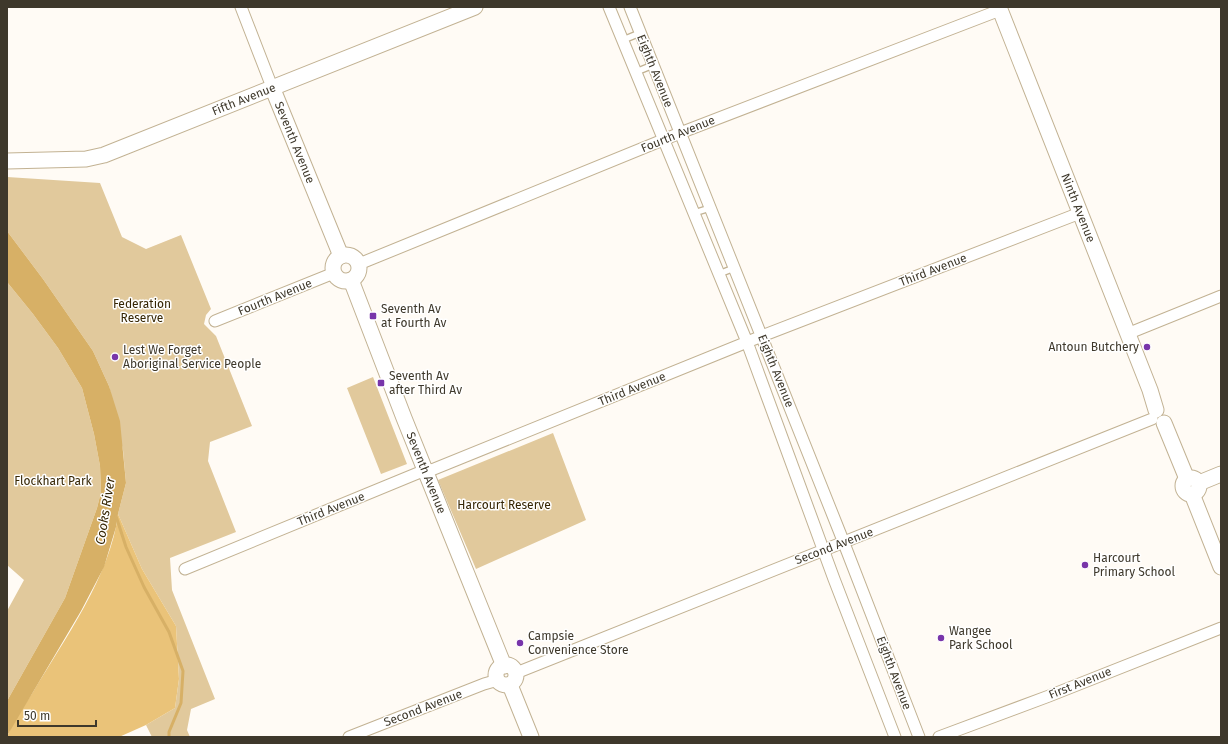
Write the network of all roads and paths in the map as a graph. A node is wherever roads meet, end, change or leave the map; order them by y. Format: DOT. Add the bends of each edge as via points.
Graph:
graph roads {
  1 [pos="241,7"];
  2 [pos="474,7"];
  3 [pos="609,7"];
  4 [pos="630,7"];
  5 [pos="999,8"];
  6 [pos="640,33"];
  7 [pos="623,40"];
  8 [pos="653,65"];
  9 [pos="636,72"];
  10 [pos="272,87"];
  11 [pos="680,133"];
  12 [pos="664,140"];
  13 [pos="7,161"];
  14 [pos="710,208"];
  15 [pos="694,213"];
  16 [pos="1080,213"];
  17 [pos="341,256"];
  18 [pos="359,264"];
  19 [pos="734,268"];
  20 [pos="334,273"];
  21 [pos="719,274"];
  22 [pos="351,280"];
  23 [pos="1221,296"];
  24 [pos="215,321"];
  25 [pos="1127,334"];
  26 [pos="762,336"];
  27 [pos="747,342"];
  28 [pos="1157,417"];
  29 [pos="426,471"];
  30 [pos="1221,474"];
  31 [pos="1193,486"];
  32 [pos="844,542"];
  33 [pos="824,550"];
  34 [pos="1221,567"];
  35 [pos="185,570"];
  36 [pos="1221,628"];
  37 [pos="507,676"];
  38 [pos="350,737"];
  39 [pos="531,737"];
  40 [pos="895,737"];
  41 [pos="918,737"];
  42 [pos="939,737"];
  1 -- 10 [label="street, Seventh Avenue"];
  2 -- 10 [label="main road, Fifth Avenue"];
  3 -- 7 [label="street, Eighth Avenue"];
  4 -- 6 [label="street, Eighth Avenue"];
  5 -- 11 [label="street, Fourth Avenue"];
  5 -- 16 [label="main road, Ninth Avenue"];
  6 -- 7 [label="lane"];
  6 -- 8 [label="street, Eighth Avenue"];
  7 -- 9 [label="street, Eighth Avenue"];
  8 -- 9 [label="lane"];
  8 -- 11 [label="street, Eighth Avenue"];
  9 -- 12 [label="street, Eighth Avenue"];
  10 -- 13 [label="main road, Fifth Avenue" via="104,155 86,159"];
  10 -- 17 [label="main road, Seventh Avenue"];
  11 -- 12 [label="street, Fourth Avenue"];
  11 -- 14 [label="street, Eighth Avenue"];
  12 -- 15 [label="street, Eighth Avenue"];
  12 -- 18 [label="street, Fourth Avenue"];
  14 -- 15 [label="lane"];
  14 -- 19 [label="street, Eighth Avenue"];
  15 -- 21 [label="street, Eighth Avenue"];
  16 -- 25 [label="main road, Ninth Avenue"];
  16 -- 26 [label="street, Third Avenue"];
  17 -- 18 [label="main road" via="354,257"];
  17 -- 20 [label="main road" via="334,265"];
  18 -- 22 [label="main road" via="357,275"];
  19 -- 21 [label="lane"];
  19 -- 26 [label="street, Eighth Avenue"];
  20 -- 22 [label="main road" via="339,279"];
  20 -- 24 [label="street, Fourth Avenue"];
  21 -- 27 [label="street, Eighth Avenue"];
  22 -- 29 [label="main road, Seventh Avenue"];
  23 -- 25 [label="street"];
  25 -- 28 [label="main road, Ninth Avenue" via="1150,390"];
  26 -- 27 [label="street, Third Avenue"];
  26 -- 32 [label="street, Eighth Avenue"];
  27 -- 29 [label="street, Third Avenue" via="546,425"];
  27 -- 33 [label="street, Eighth Avenue"];
  28 -- 31 [label="main road, Ninth Avenue"];
  28 -- 32 [label="street, Second Avenue"];
  29 -- 35 [label="street, Third Avenue"];
  29 -- 37 [label="main road, Seventh Avenue"];
  30 -- 31 [label="main road"];
  31 -- 34 [label="main road, Ninth Avenue"];
  32 -- 33 [label="street, Second Avenue"];
  32 -- 41 [label="street, Eighth Avenue"];
  33 -- 37 [label="street, Second Avenue"];
  33 -- 40 [label="street, Eighth Avenue"];
  36 -- 42 [label="street, First Avenue"];
  37 -- 38 [label="street, Second Avenue"];
  37 -- 39 [label="main road, Seventh Avenue"];
}
